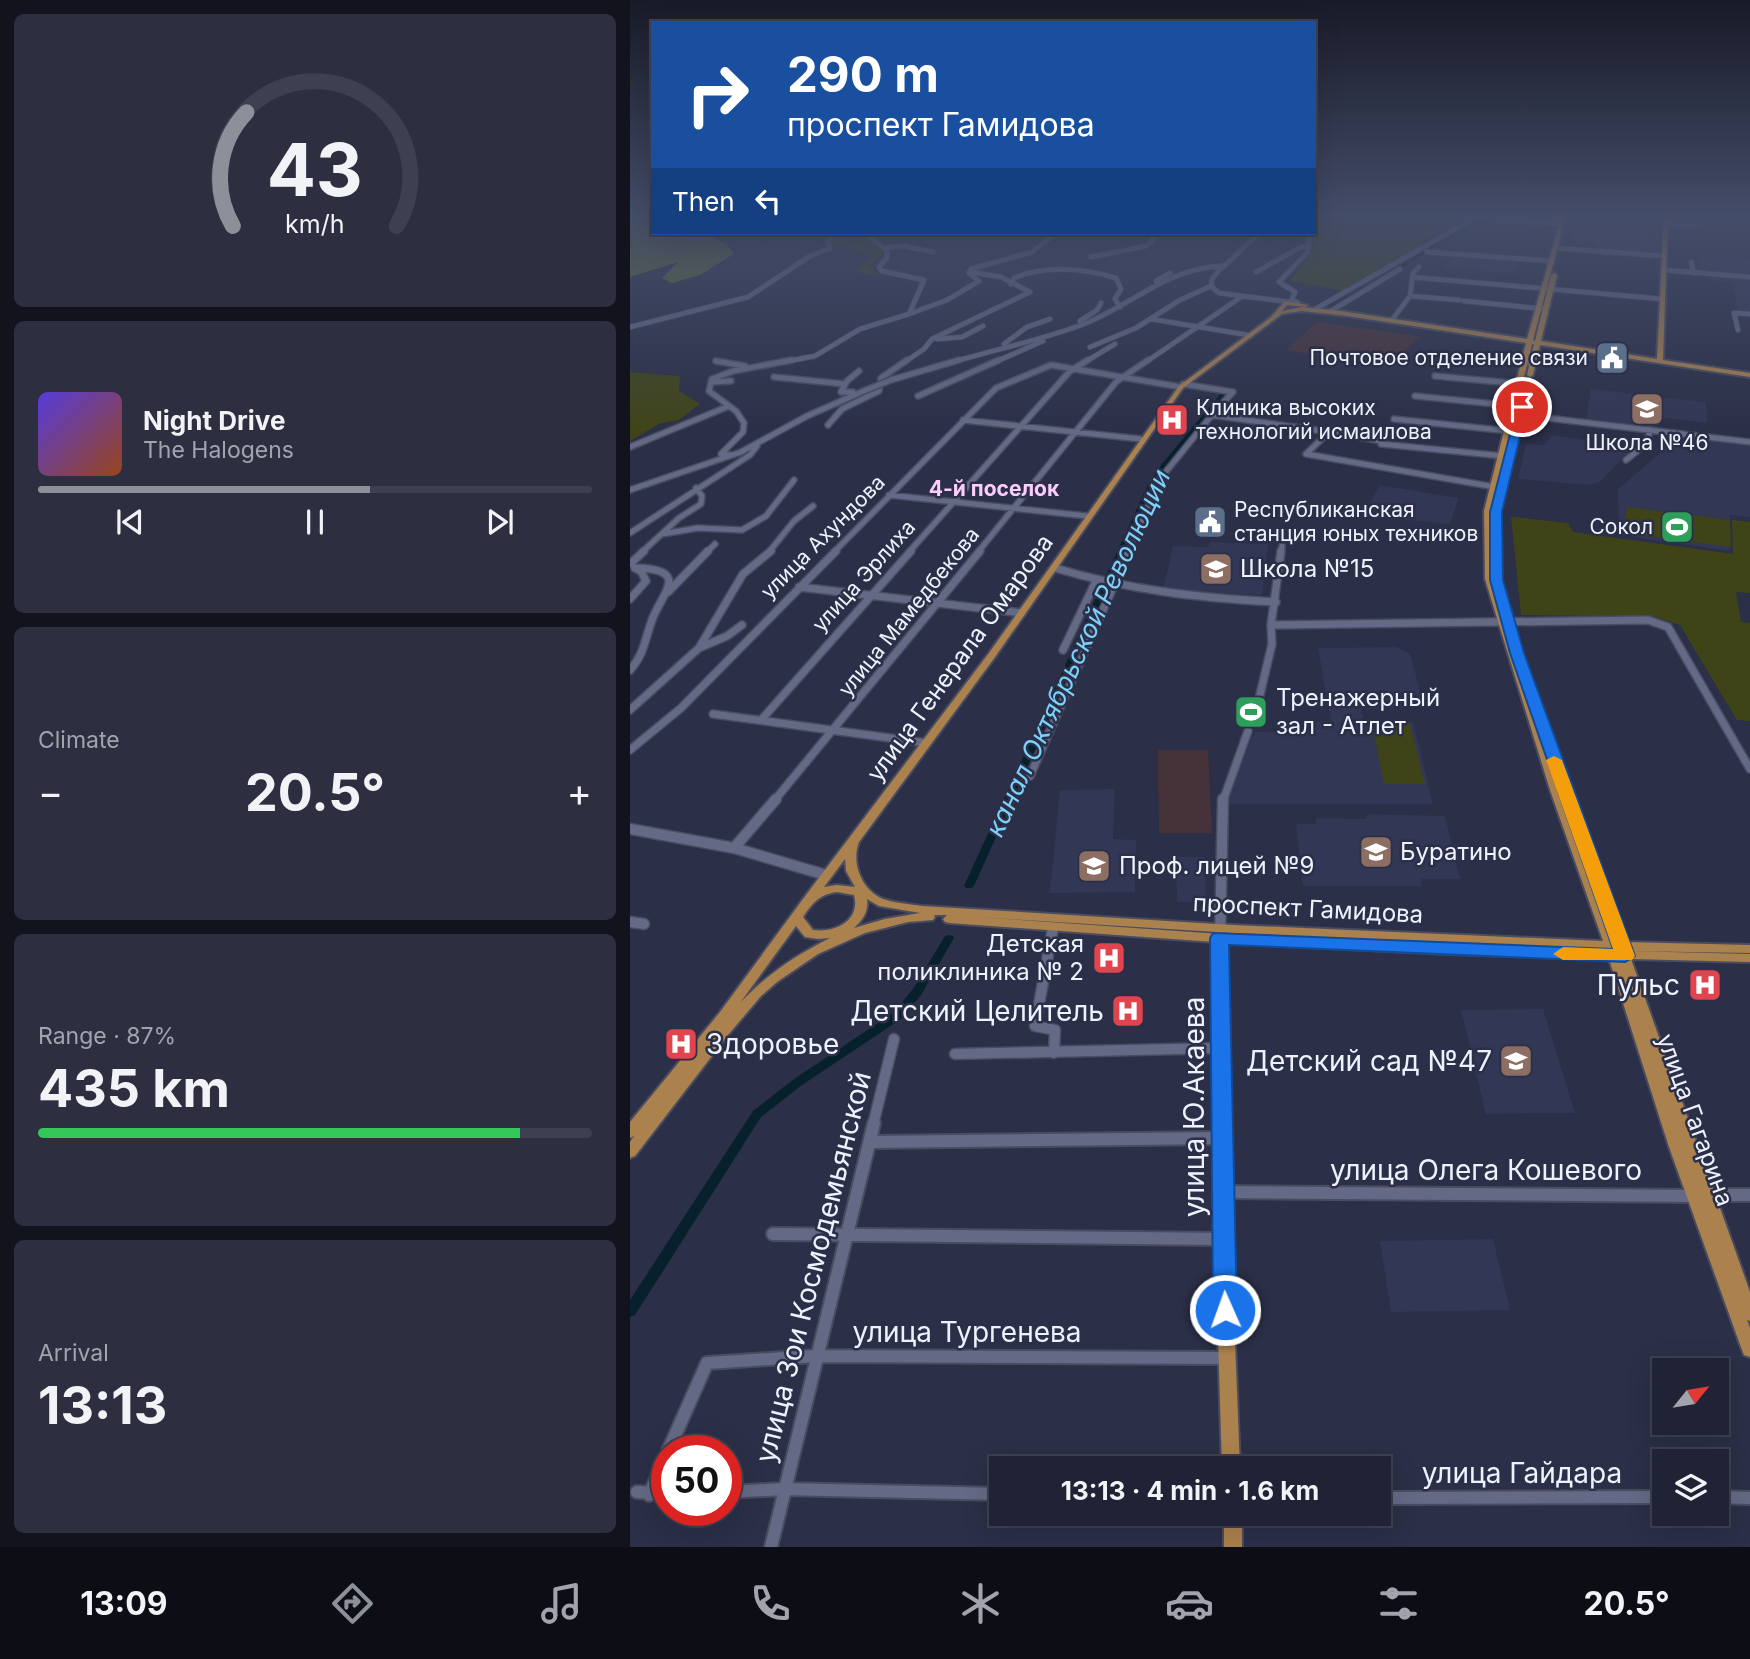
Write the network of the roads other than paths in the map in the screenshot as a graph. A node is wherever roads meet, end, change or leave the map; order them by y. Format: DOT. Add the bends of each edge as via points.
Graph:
graph roads {
  1 [pos="763,287"];
  2 [pos="921,287"];
  3 [pos="969,287"];
  4 [pos="1019,287"];
  5 [pos="1120,287"];
  6 [pos="1144,287"];
  7 [pos="1155,287"];
  8 [pos="1205,287"];
  9 [pos="1212,287"];
  10 [pos="1287,287"];
  11 [pos="1356,287"];
  12 [pos="1368,287"];
  13 [pos="1411,287"];
  14 [pos="1523,287"];
  15 [pos="1663,287"];
  16 [pos="1543,289"];
  17 [pos="1551,290"];
  18 [pos="1410,296"];
  19 [pos="1241,297"];
  20 [pos="1130,298"];
  21 [pos="1662,299"];
  22 [pos="1272,302"];
  23 [pos="1101,303"];
  24 [pos="1538,305"];
  25 [pos="1299,306"];
  26 [pos="1120,307"];
  27 [pos="1283,308"];
  28 [pos="1317,308"];
  29 [pos="1545,309"];
  30 [pos="1331,311"];
  31 [pos="909,314"];
  32 [pos="1346,314"];
  33 [pos="1750,314"];
  34 [pos="1050,319"];
  35 [pos="1151,319"];
  36 [pos="1392,320"];
  37 [pos="984,326"];
  38 [pos="630,327"];
  39 [pos="1194,327"];
  40 [pos="1071,328"];
  41 [pos="1738,330"];
  42 [pos="1248,335"];
  43 [pos="932,339"];
  44 [pos="1535,342"];
  45 [pos="1115,344"];
  46 [pos="1090,347"];
  47 [pos="1003,348"];
  48 [pos="1431,354"];
  49 [pos="1623,356"];
  50 [pos="716,361"];
  51 [pos="1660,362"];
  52 [pos="1529,363"];
  53 [pos="1618,364"];
  54 [pos="1074,367"];
  55 [pos="752,368"];
  56 [pos="859,371"];
  57 [pos="1435,376"];
  58 [pos="1750,376"];
  59 [pos="774,377"];
  60 [pos="1122,377"];
  61 [pos="711,382"];
  62 [pos="731,382"];
  63 [pos="845,384"];
  64 [pos="1522,384"];
  65 [pos="1182,385"];
  66 [pos="866,390"];
  67 [pos="918,396"];
  68 [pos="1415,396"];
  69 [pos="729,406"];
  70 [pos="1517,412"];
  71 [pos="1212,415"];
  72 [pos="1395,419"];
  73 [pos="963,420"];
  74 [pos="828,425"];
  75 [pos="1022,426"];
  76 [pos="1650,430"];
  77 [pos="1509,431"];
  78 [pos="1076,432"];
  79 [pos="1329,432"];
  80 [pos="1141,439"];
  81 [pos="1750,442"];
  82 [pos="757,444"];
  83 [pos="630,447"];
  84 [pos="732,455"];
  85 [pos="1503,456"];
  86 [pos="1626,460"];
  87 [pos="794,480"];
  88 [pos="1495,487"];
  89 [pos="696,488"];
  90 [pos="630,490"];
  91 [pos="889,495"];
  92 [pos="953,502"];
  93 [pos="813,506"];
  94 [pos="1015,509"];
  95 [pos="1087,516"];
  96 [pos="630,533"];
  97 [pos="662,534"];
  98 [pos="715,544"];
  99 [pos="1282,546"];
  100 [pos="632,566"];
  101 [pos="1055,568"];
  102 [pos="1096,581"];
  103 [pos="1115,586"];
  104 [pos="799,587"];
  105 [pos="666,593"];
  106 [pos="868,596"];
  107 [pos="630,599"];
  108 [pos="1276,603"];
  109 [pos="936,605"];
  110 [pos="1021,613"];
  111 [pos="1504,623"];
  112 [pos="741,625"];
  113 [pos="1271,625"];
  114 [pos="699,648"];
  115 [pos="1063,650"];
  116 [pos="630,670"];
  117 [pos="1259,699"];
  118 [pos="630,710"];
  119 [pos="713,714"];
  120 [pos="762,719"];
  121 [pos="1248,731"];
  122 [pos="834,732"];
  123 [pos="927,743"];
  124 [pos="630,750"];
  125 [pos="1750,769"];
  126 [pos="1030,776"];
  127 [pos="630,830"];
  128 [pos="734,848"];
  129 [pos="846,852"];
  130 [pos="827,875"];
  131 [pos="863,895"];
  132 [pos="810,898"];
  133 [pos="797,918"];
  134 [pos="630,922"];
  135 [pos="644,924"];
  136 [pos="1053,928"];
  137 [pos="1219,933"];
  138 [pos="838,936"];
  139 [pos="1750,949"];
  140 [pos="1617,951"];
  141 [pos="1750,958"];
  142 [pos="732,1015"];
  143 [pos="717,1035"];
  144 [pos="894,1039"];
  145 [pos="1221,1048"];
  146 [pos="1054,1053"];
  147 [pos="956,1054"];
  148 [pos="630,1132"];
  149 [pos="1222,1138"];
  150 [pos="870,1142"];
  151 [pos="630,1152"];
  152 [pos="1222,1192"];
  153 [pos="1750,1195"];
  154 [pos="1702,1196"];
  155 [pos="773,1234"];
  156 [pos="847,1237"];
  157 [pos="1223,1239"];
  158 [pos="1750,1314"];
  159 [pos="1750,1350"];
  160 [pos="817,1356"];
  161 [pos="1226,1358"];
  162 [pos="676,1435"];
  163 [pos="1230,1456"];
  164 [pos="651,1480"];
  165 [pos="784,1489"];
  166 [pos="742,1491"];
  167 [pos="651,1493"];
  168 [pos="989,1494"];
  169 [pos="1652,1497"];
  170 [pos="1729,1497"];
  171 [pos="1750,1497"];
  172 [pos="1391,1498"];
  173 [pos="1233,1526"];
  174 [pos="771,1547"];
  175 [pos="1233,1547"];
  1 -- 38 [label="street" via="748,297"];
  2 -- 31 [label="street"];
  3 -- 31 [label="street"];
  4 -- 43 [label="street" via="1030,292"];
  5 -- 26 [label="street" via="1115,299"];
  6 -- 20 [label="street"];
  7 -- 20 [label="street"];
  8 -- 35 [label="street"];
  9 -- 19 [label="street"];
  10 -- 25 [label="street" via="1295,292 1292,299"];
  11 -- 28 [label="street"];
  12 -- 30 [label="street"];
  13 -- 18 [label="street"];
  14 -- 16 [label="street"];
  15 -- 21 [label="main road"];
  16 -- 17 [label="street"];
  16 -- 24 [label="main road"];
  17 -- 21 [label="street"];
  17 -- 29 [label="main road"];
  18 -- 24 [label="street"];
  18 -- 36 [label="street"];
  19 -- 22 [label="street"];
  19 -- 39 [label="street, улица Мамедбекова"];
  20 -- 26 [label="street"];
  21 -- 51 [label="main road"];
  22 -- 27 [label="street"];
  22 -- 27 [label="street"];
  23 -- 40 [label="street"];
  24 -- 29 [label="street"];
  24 -- 44 [label="main road"];
  25 -- 27 [label="main road"];
  25 -- 27 [label="main road"];
  25 -- 28 [label="main road"];
  25 -- 32 [label="main road"];
  26 -- 40 [label="street"];
  27 -- 42 [label="main road, улица Генерала Омарова"];
  28 -- 30 [label="main road"];
  29 -- 44 [label="main road"];
  30 -- 32 [label="main road"];
  31 -- 55 [label="street" via="860,330 815,356"];
  32 -- 36 [label="main road"];
  33 -- 41 [label="street" via="1734,313"];
  34 -- 47 [label="street" via="1027,327"];
  35 -- 39 [label="street"];
  35 -- 46 [label="street"];
  36 -- 44 [label="main road"];
  37 -- 43 [label="street" via="962,337"];
  39 -- 42 [label="street"];
  39 -- 60 [label="street, улица Мамедбекова"];
  40 -- 47 [label="street"];
  40 -- 67 [label="street"];
  42 -- 65 [label="main road, улица Генерала Омарова"];
  43 -- 74 [label="street" via="881,378 878,391 842,409"];
  44 -- 49 [label="main road"];
  44 -- 52 [label="main road, улица Гагарина"];
  45 -- 54 [label="street, улица Эрлиха"];
  47 -- 66 [label="street, bridge"];
  48 -- 52 [label="street"];
  49 -- 51 [label="main road"];
  49 -- 53 [label="street"];
  50 -- 55 [label="street"];
  51 -- 58 [label="main road"];
  52 -- 64 [label="main road, улица Гагарина"];
  52 -- 70 [label="main road, улица Гагарина"];
  54 -- 60 [label="street"];
  54 -- 73 [label="street, улица Ахундова" via="1051,365 996,388"];
  54 -- 75 [label="street, улица Эрлиха"];
  55 -- 61 [label="street" via="720,374"];
  56 -- 63 [label="street"];
  57 -- 64 [label="street"];
  59 -- 63 [label="street"];
  60 -- 65 [label="street"];
  60 -- 78 [label="street, улица Мамедбекова"];
  61 -- 62 [label="street"];
  61 -- 69 [label="street" via="709,391"];
  63 -- 66 [label="street" via="842,393"];
  64 -- 70 [label="main road, улица Гагарина"];
  65 -- 71 [label="street" via="1233,392"];
  65 -- 80 [label="main road, улица Генерала Омарова"];
  65 -- 95 [label="main road, улица Генерала Омарова"];
  66 -- 82 [label="street"];
  68 -- 70 [label="street"];
  69 -- 83 [label="street"];
  69 -- 84 [label="street" via="744,423 743,432 721,454"];
  70 -- 76 [label="street"];
  70 -- 77 [label="main road, улица Гагарина"];
  70 -- 111 [label="main road, улица Гагарина" via="1495,522 1496,580"];
  71 -- 79 [label="street"];
  71 -- 103 [label="street" via="1160,479"];
  72 -- 77 [label="street"];
  73 -- 75 [label="street"];
  73 -- 91 [label="street, улица Ахундова"];
  75 -- 78 [label="street"];
  75 -- 92 [label="street, улица Эрлиха"];
  76 -- 81 [label="street"];
  76 -- 86 [label="street" via="1647,443"];
  77 -- 85 [label="main road, улица Гагарина"];
  78 -- 80 [label="street"];
  78 -- 94 [label="street, улица Мамедбекова"];
  79 -- 85 [label="street" via="1381,444"];
  79 -- 88 [label="street" via="1306,454"];
  80 -- 95 [label="main road, улица Генерала Омарова"];
  82 -- 84 [label="street"];
  82 -- 89 [label="street" via="750,455"];
  84 -- 90 [label="street"];
  85 -- 88 [label="main road, улица Гагарина"];
  87 -- 97 [label="street" via="766,516 742,530 698,528"];
  88 -- 111 [label="main road, улица Гагарина" via="1488,511 1489,579"];
  89 -- 96 [label="street"];
  89 -- 97 [label="street" via="701,504"];
  91 -- 92 [label="street"];
  91 -- 104 [label="street, улица Ахундова"];
  92 -- 94 [label="street"];
  92 -- 106 [label="street, улица Эрлиха"];
  93 -- 114 [label="street" via="743,574"];
  94 -- 95 [label="street"];
  94 -- 109 [label="street, улица Мамедбекова"];
  95 -- 101 [label="main road, улица Генерала Омарова"];
  95 -- 110 [label="main road, улица Генерала Омарова"];
  97 -- 100 [label="street"];
  98 -- 105 [label="street"];
  99 -- 108 [label="street"];
  100 -- 105 [label="street" via="666,572"];
  100 -- 107 [label="street" via="646,581"];
  101 -- 102 [label="street"];
  101 -- 110 [label="main road, улица Генерала Омарова"];
  102 -- 103 [label="street"];
  102 -- 115 [label="street"];
  103 -- 108 [label="street" via="1180,597"];
  103 -- 126 [label="street"];
  104 -- 106 [label="street"];
  104 -- 124 [label="street, улица Ахундова" via="681,708"];
  105 -- 116 [label="street"];
  106 -- 109 [label="street"];
  106 -- 120 [label="street, улица Эрлиха"];
  108 -- 113 [label="street"];
  109 -- 110 [label="street"];
  109 -- 122 [label="street, улица Мамедбекова"];
  110 -- 123 [label="main road, улица Генерала Омарова"];
  111 -- 113 [label="street"];
  111 -- 125 [label="street" via="1648,620 1668,626"];
  111 -- 140 [label="main road, улица Гагарина"];
  111 -- 140 [label="main road, улица Гагарина" via="1571,832"];
  112 -- 114 [label="street"];
  113 -- 117 [label="street" via="1272,644"];
  114 -- 118 [label="street"];
  119 -- 120 [label="street"];
  120 -- 122 [label="street"];
  121 -- 137 [label="street, улица Ю.Акаева" via="1223,800"];
  122 -- 123 [label="street"];
  122 -- 128 [label="street, улица Мамедбекова"];
  123 -- 129 [label="main road, улица Генерала Омарова"];
  127 -- 128 [label="street"];
  128 -- 130 [label="street"];
  129 -- 130 [label="main road, улица Генерала Омарова"];
  129 -- 131 [label="main road"];
  130 -- 132 [label="main road, улица Генерала Омарова"];
  131 -- 132 [label="main road, проспект Гамидова" via="848,888 828,888"];
  131 -- 137 [label="main road, проспект Гамидова" via="888,905 935,911"];
  131 -- 138 [label="main road" via="859,914"];
  132 -- 133 [label="main road"];
  133 -- 138 [label="main road" via="809,934"];
  133 -- 142 [label="main road"];
  134 -- 135 [label="street"];
  136 -- 137 [label="main road, проспект Гамидова"];
  136 -- 138 [label="main road, проспект Гамидова" via="914,917"];
  136 -- 146 [label="street" via="1035,1026 1055,1030"];
  137 -- 140 [label="main road, проспект Гамидова"];
  137 -- 145 [label="main road, улица Ю.Акаева"];
  138 -- 142 [label="main road, проспект Гамидова" via="798,961"];
  139 -- 140 [label="main road, проспект Гамидова"];
  140 -- 141 [label="main road, проспект Гамидова"];
  140 -- 154 [label="main road, улица Гагарина" via="1660,1100"];
  142 -- 143 [label="main road"];
  143 -- 148 [label="main road"];
  143 -- 151 [label="main road"];
  144 -- 150 [label="street, улица Зои Космодемьянской"];
  145 -- 146 [label="street"];
  145 -- 149 [label="main road, улица Ю.Акаева"];
  146 -- 147 [label="street"];
  149 -- 150 [label="street"];
  149 -- 152 [label="main road, улица Ю.Акаева"];
  150 -- 156 [label="street, улица Зои Космодемьянской"];
  152 -- 154 [label="street, улица Олега Кошевого"];
  152 -- 157 [label="main road, улица Ю.Акаева"];
  153 -- 154 [label="street, улица Олега Кошевого"];
  154 -- 158 [label="main road, улица Гагарина"];
  154 -- 159 [label="main road, улица Гагарина"];
  155 -- 156 [label="street"];
  156 -- 157 [label="street"];
  156 -- 160 [label="street, улица Зои Космодемьянской"];
  157 -- 161 [label="main road, улица Ю.Акаева"];
  160 -- 161 [label="street, улица Тургенева"];
  160 -- 162 [label="street, улица Тургенева" via="707,1363"];
  160 -- 165 [label="street, улица Зои Космодемьянской"];
  161 -- 163 [label="main road, улица Ю.Акаева"];
  164 -- 167 [label="street" via="643,1493"];
  165 -- 166 [label="street"];
  165 -- 168 [label="street"];
  165 -- 174 [label="street, улица Зои Космодемьянской"];
  169 -- 172 [label="street, улица Гайдара"];
  170 -- 171 [label="street"];
  173 -- 175 [label="main road"];
}
